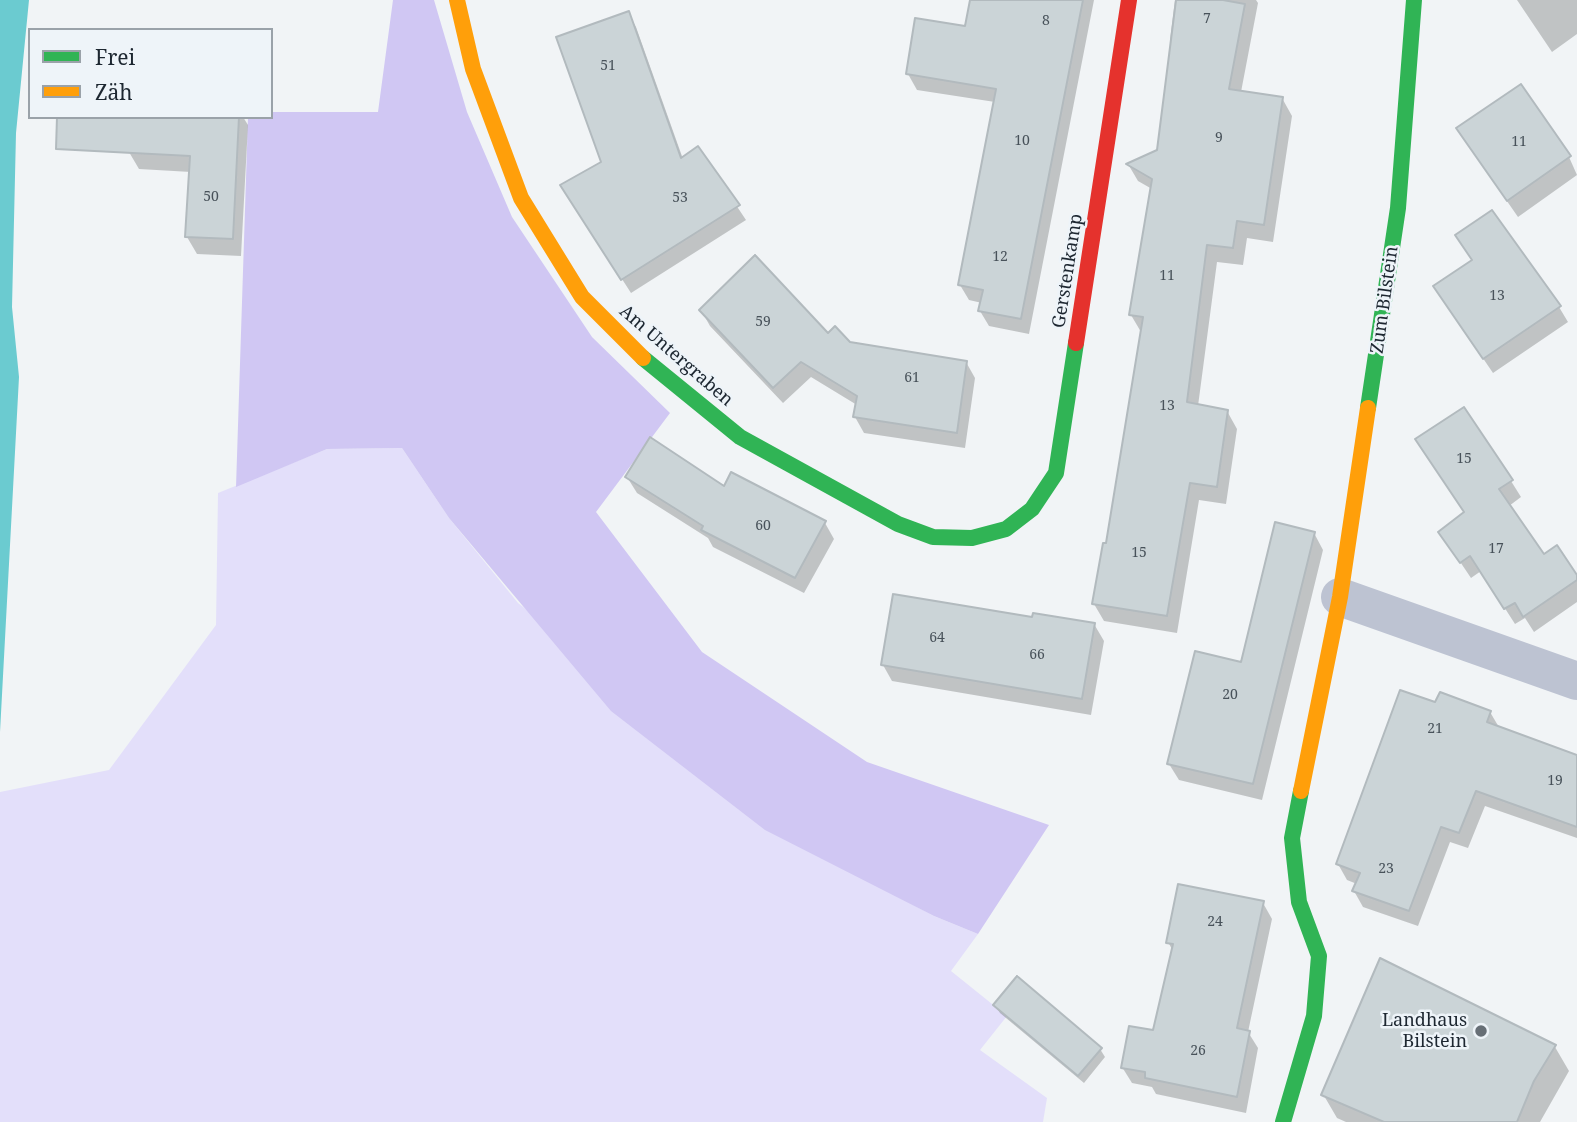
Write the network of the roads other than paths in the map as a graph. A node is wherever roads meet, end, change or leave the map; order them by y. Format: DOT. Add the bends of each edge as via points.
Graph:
graph roads {
  1 [pos="457,0"];
  2 [pos="1129,0"];
  3 [pos="1413,0"];
  4 [pos="1006,528"];
  5 [pos="1340,597"];
  6 [pos="1577,681"];
  7 [pos="1283,1122"];
  1 -- 4 [label="street, Am Untergraben" via="473,69 521,198 582,297 624,342 740,437 898,524 933,537 972,538"];
  2 -- 4 [label="street, Gerstenkamp" via="1056,473 1032,509"];
  3 -- 5 [label="street, Zum Bilstein" via="1398,208"];
  5 -- 6 [label="street"];
  5 -- 7 [label="street, Zum Bilstein" via="1292,838 1299,902 1319,956 1314,1016"];
}
